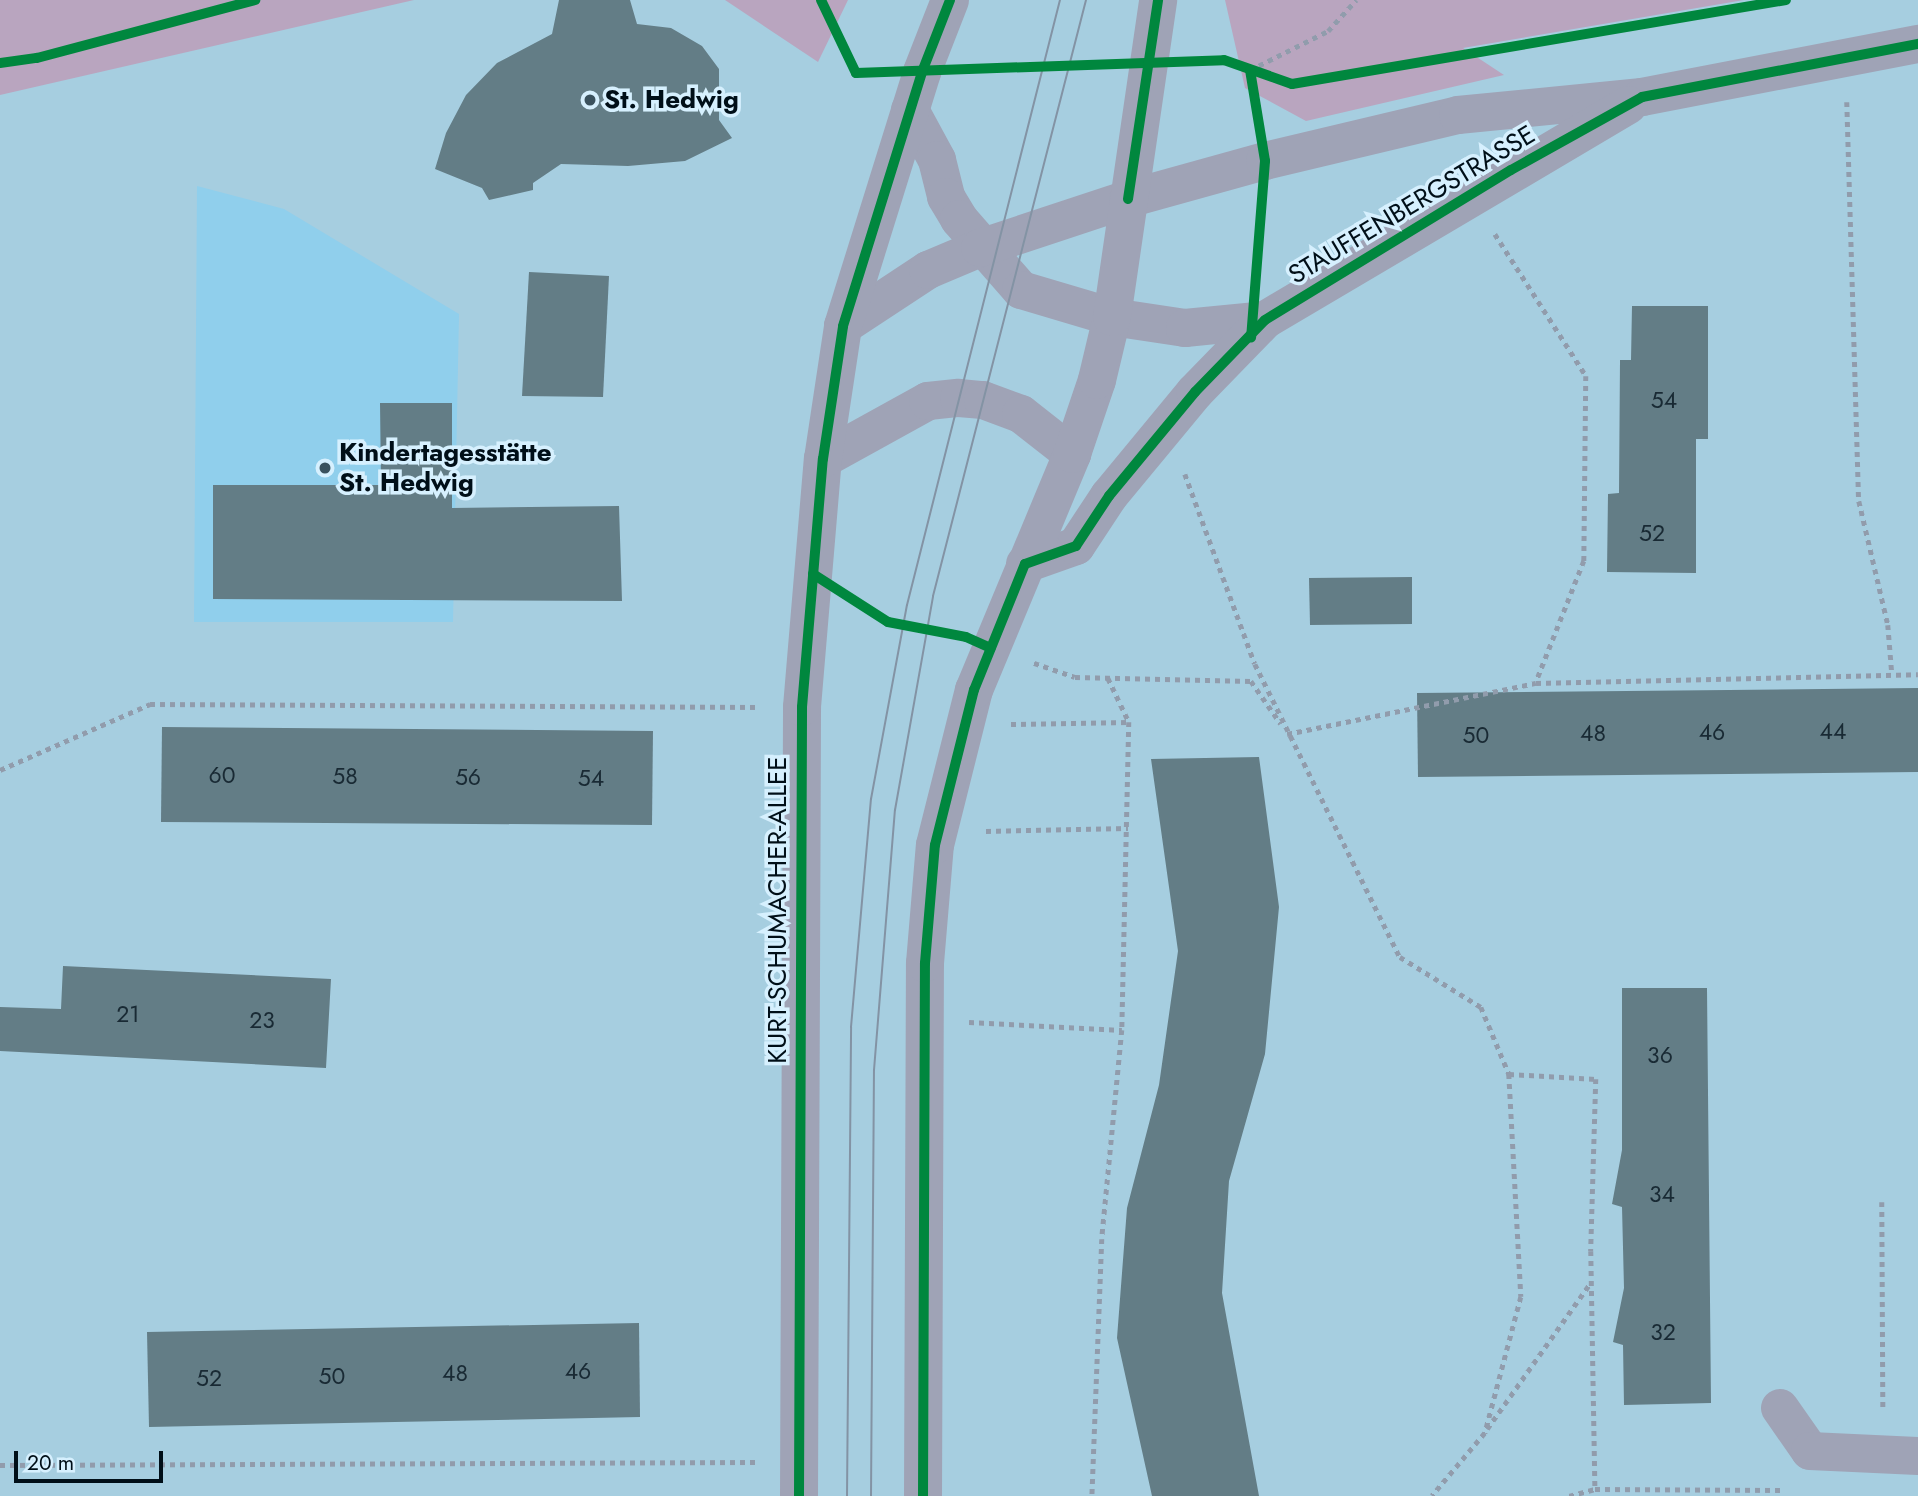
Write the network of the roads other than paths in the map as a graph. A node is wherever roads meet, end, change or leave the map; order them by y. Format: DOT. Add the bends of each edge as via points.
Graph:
graph roads {
  1 [pos="950,0"];
  2 [pos="1158,0"];
  3 [pos="1918,44"];
  4 [pos="1642,97"];
  5 [pos="910,110"];
  6 [pos="1128,199"];
  7 [pos="981,248"];
  8 [pos="1112,317"];
  9 [pos="1265,320"];
  10 [pos="843,326"];
  11 [pos="1072,454"];
  12 [pos="823,459"];
  13 [pos="1025,564"];
  14 [pos="1780,1408"];
  15 [pos="1900,1456"];
  16 [pos="799,1479"];
  17 [pos="923,1496"];
  1 -- 5 [label="street, KURT-SCHUMACHER-ALLEE"];
  2 -- 6 [label="street"];
  3 -- 4 [label="street, STAUFFENBERGSTRASSE"];
  4 -- 6 [label="street, STAUFFENBERGSTRASSE" via="1458,115"];
  4 -- 9 [label="street, STAUFFENBERGSTRASSE" via="1471,194"];
  5 -- 7 [label="street, STAUFFENBERGSTRASSE" via="937,160 946,197"];
  5 -- 10 [label="street, KURT-SCHUMACHER-ALLEE"];
  6 -- 7 [label="street, STAUFFENBERGSTRASSE"];
  6 -- 8 [label="street"];
  7 -- 8 [label="street, STAUFFENBERGSTRASSE" via="1021,290"];
  7 -- 10 [label="street, STAUFFENBERGSTRASSE" via="928,270"];
  8 -- 9 [label="street, STAUFFENBERGSTRASSE" via="1185,328"];
  8 -- 11 [label="street"];
  9 -- 13 [label="street, STAUFFENBERGSTRASSE" via="1109,496 1076,546"];
  10 -- 12 [label="street, KURT-SCHUMACHER-ALLEE"];
  11 -- 12 [label="street" via="1021,414 984,400 959,398 928,401"];
  11 -- 13 [label="street"];
  12 -- 16 [label="street, KURT-SCHUMACHER-ALLEE" via="802,707"];
  13 -- 17 [label="street" via="965,725 939,831 925,963"];
  14 -- 15 [label="street" via="1810,1451"];
}
